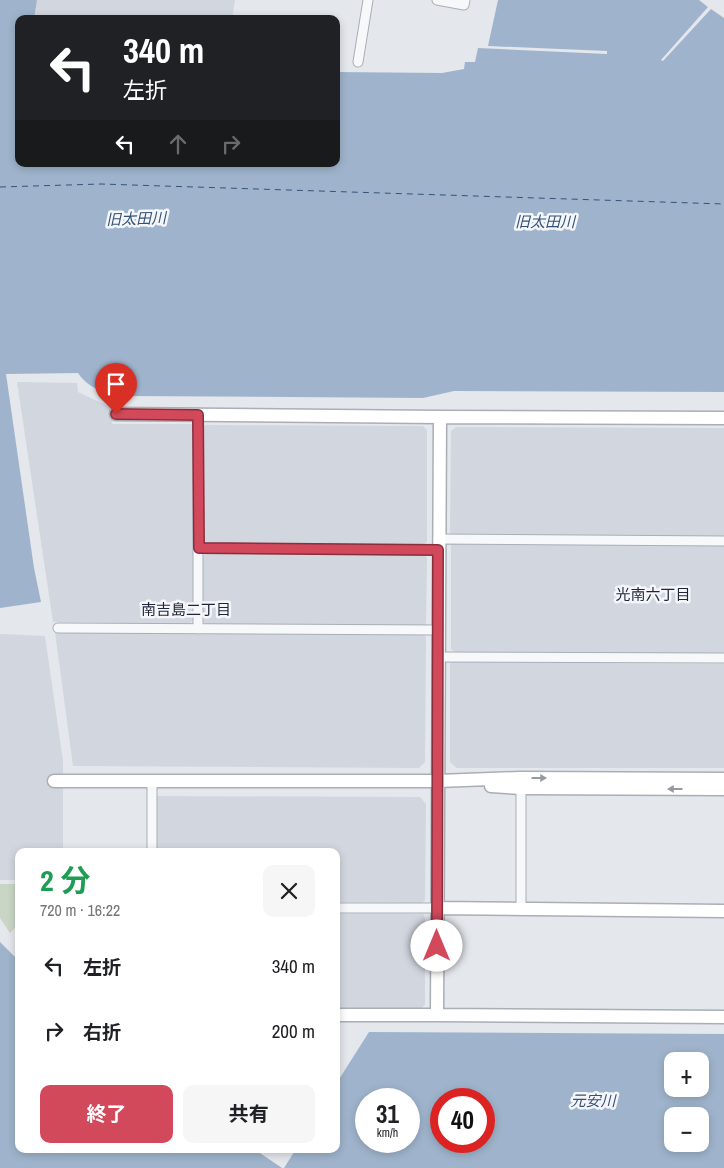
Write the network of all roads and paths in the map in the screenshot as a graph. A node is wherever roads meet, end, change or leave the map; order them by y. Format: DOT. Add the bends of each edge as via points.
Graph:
graph roads {
  1 [pos="368,0"];
  2 [pos="437,0"];
  3 [pos="465,0"];
  4 [pos="358,62"];
  5 [pos="116,414"];
  6 [pos="198,415"];
  7 [pos="440,418"];
  8 [pos="724,418"];
  9 [pos="724,541"];
  10 [pos="438,545"];
  11 [pos="199,548"];
  12 [pos="58,628"];
  13 [pos="198,629"];
  14 [pos="438,630"];
  15 [pos="438,657"];
  16 [pos="724,658"];
  17 [pos="724,778"];
  18 [pos="152,780"];
  19 [pos="54,781"];
  20 [pos="438,781"];
  21 [pos="521,788"];
  22 [pos="724,789"];
  23 [pos="152,848"];
  24 [pos="340,908"];
  25 [pos="437,908"];
  26 [pos="522,910"];
  27 [pos="724,912"];
  28 [pos="340,1015"];
  29 [pos="437,1015"];
  30 [pos="724,1017"];
  1 -- 4 [label="street"];
  2 -- 3 [label="street" via="464,5"];
  5 -- 6 [label="street"];
  6 -- 7 [label="street"];
  6 -- 11 [label="street"];
  7 -- 8 [label="street"];
  7 -- 10 [label="street"];
  9 -- 10 [label="street"];
  10 -- 11 [label="street"];
  10 -- 14 [label="street"];
  11 -- 13 [label="street"];
  12 -- 13 [label="street"];
  13 -- 14 [label="street"];
  14 -- 15 [label="street"];
  15 -- 16 [label="street"];
  15 -- 20 [label="street"];
  20 -- 17 [label="street, one-way"];
  18 -- 19 [label="street"];
  18 -- 20 [label="street"];
  18 -- 23 [label="street"];
  20 -- 21 [label="street"];
  20 -- 25 [label="street"];
  22 -- 21 [label="street, one-way"];
  21 -- 26 [label="street"];
  24 -- 25 [label="street"];
  25 -- 26 [label="street"];
  25 -- 29 [label="street"];
  26 -- 27 [label="street"];
  28 -- 29 [label="street"];
  29 -- 30 [label="street"];
}
